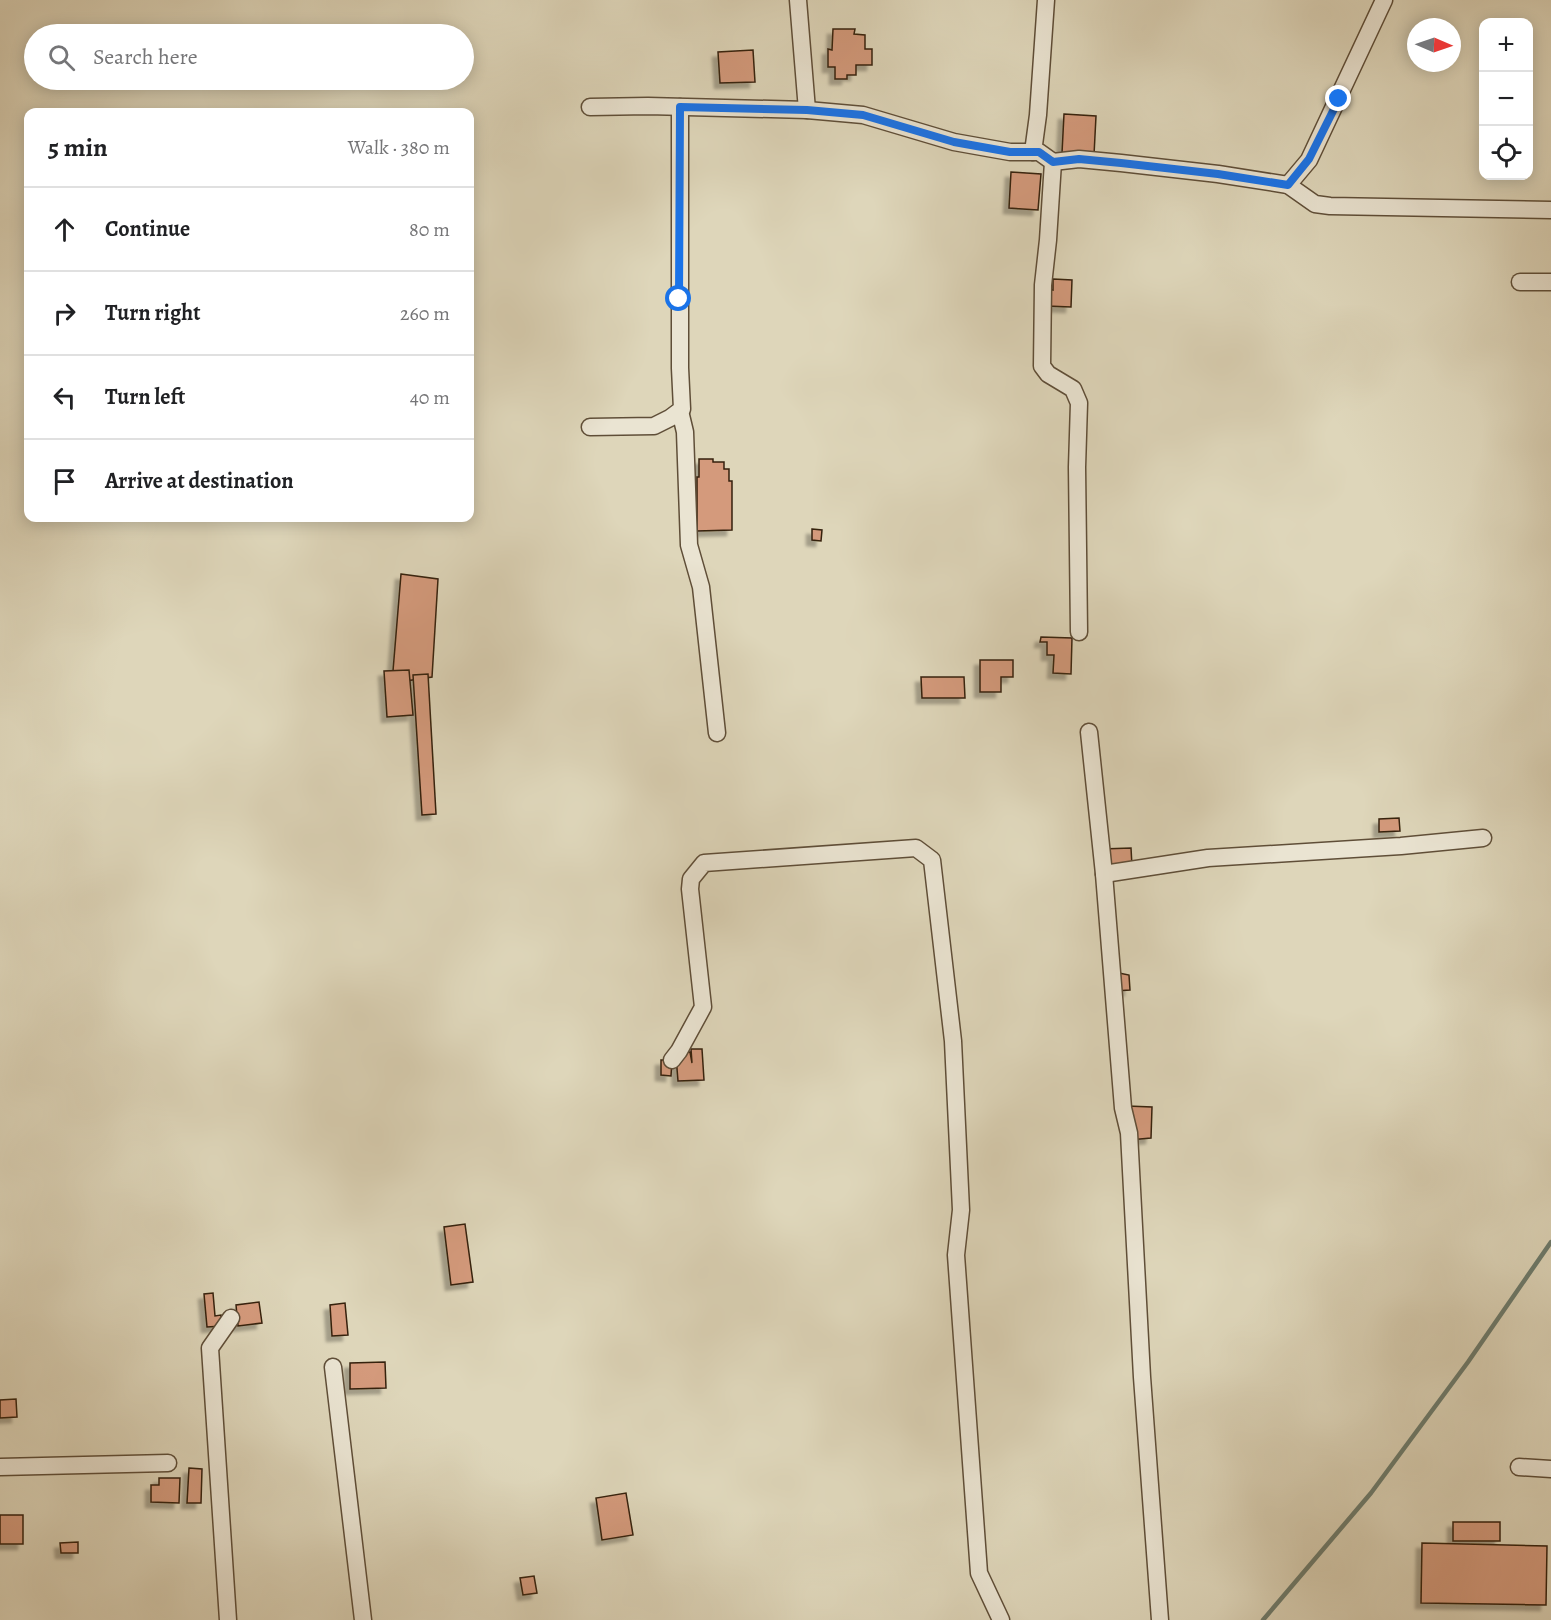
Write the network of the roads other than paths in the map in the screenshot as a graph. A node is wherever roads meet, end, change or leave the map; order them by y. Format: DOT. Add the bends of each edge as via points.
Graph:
graph roads {
  1 [pos="798,0"];
  2 [pos="1046,0"];
  3 [pos="1384,0"];
  4 [pos="590,107"];
  5 [pos="680,107"];
  6 [pos="807,110"];
  7 [pos="1033,152"];
  8 [pos="1053,162"];
  9 [pos="1288,185"];
  10 [pos="1551,210"];
  11 [pos="1520,282"];
  12 [pos="1551,282"];
  13 [pos="680,411"];
  14 [pos="590,427"];
  15 [pos="1079,632"];
  16 [pos="1089,732"];
  17 [pos="717,733"];
  18 [pos="1483,838"];
  19 [pos="1104,874"];
  20 [pos="672,1060"];
  21 [pos="231,1318"];
  22 [pos="333,1367"];
  23 [pos="168,1463"];
  24 [pos="0,1467"];
  25 [pos="1519,1467"];
  26 [pos="1551,1469"];
  27 [pos="228,1620"];
  28 [pos="363,1620"];
  29 [pos="1001,1620"];
  30 [pos="1160,1620"];
  1 -- 6 [label="street"];
  2 -- 7 [label="street"];
  3 -- 9 [label="street" via="1309,159"];
  4 -- 5 [label="street"];
  5 -- 6 [label="street"];
  5 -- 13 [label="street"];
  6 -- 7 [label="street" via="863,115 954,142"];
  7 -- 8 [label="street"];
  8 -- 9 [label="street" via="1079,159 1121,163"];
  8 -- 15 [label="street" via="1043,285 1042,366 1073,389 1079,403"];
  9 -- 10 [label="street" via="1315,204 1330,206"];
  11 -- 12 [label="street"];
  13 -- 14 [label="street" via="654,426"];
  13 -- 17 [label="street" via="685,432 689,545 701,587"];
  16 -- 19 [label="street"];
  18 -- 19 [label="street" via="1208,858"];
  19 -- 30 [label="street" via="1123,1108 1129,1133"];
  20 -- 29 [label="street" via="703,1007 690,888 691,879 704,863 916,848 932,860 953,1041 961,1210 956,1255 979,1573"];
  21 -- 27 [label="street" via="210,1348"];
  22 -- 28 [label="street"];
  23 -- 24 [label="street"];
  25 -- 26 [label="street"];
}
